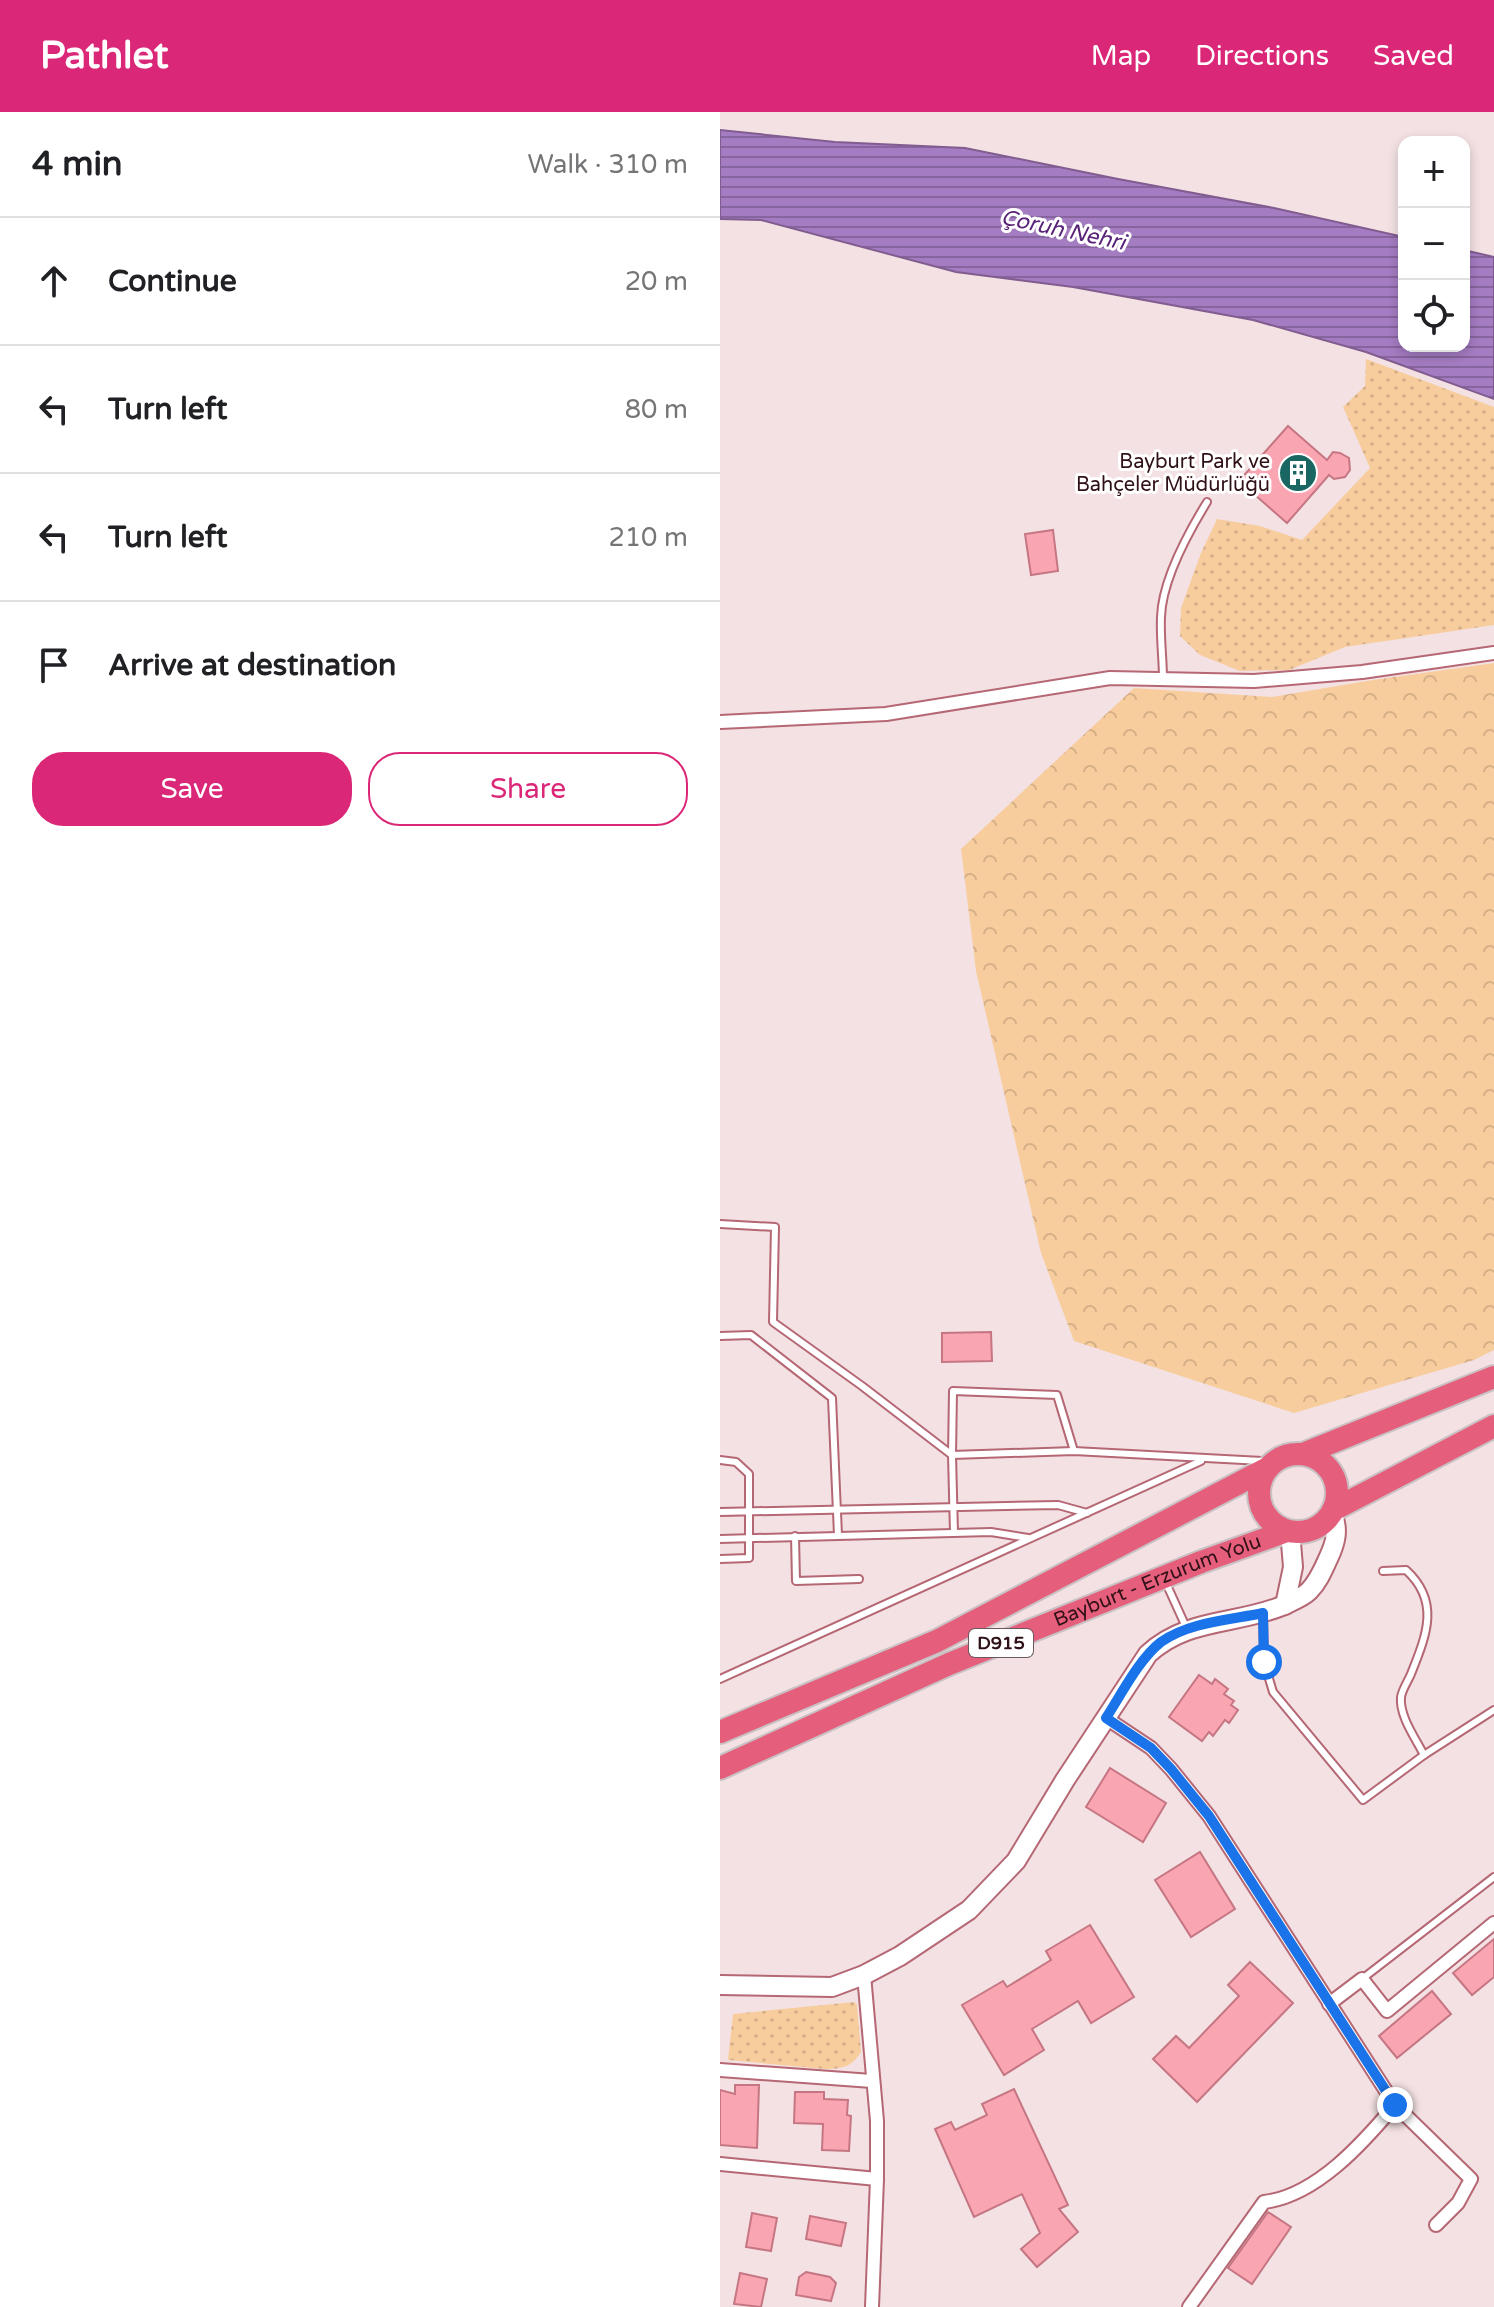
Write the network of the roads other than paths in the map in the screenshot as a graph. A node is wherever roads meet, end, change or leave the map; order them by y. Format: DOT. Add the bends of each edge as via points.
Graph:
graph roads {
  1 [pos="1207,502"];
  2 [pos="1494,653"];
  3 [pos="1163,679"];
  4 [pos="720,722"];
  5 [pos="720,1224"];
  6 [pos="720,1336"];
  7 [pos="1494,1377"];
  8 [pos="1494,1426"];
  9 [pos="1074,1451"];
  10 [pos="1303,1454"];
  11 [pos="952,1455"];
  12 [pos="1205,1459"];
  13 [pos="720,1460"];
  14 [pos="1270,1466"];
  15 [pos="953,1507"];
  16 [pos="838,1510"];
  17 [pos="1333,1511"];
  18 [pos="720,1512"];
  19 [pos="749,1512"];
  20 [pos="1087,1513"];
  21 [pos="1288,1531"];
  22 [pos="954,1533"];
  23 [pos="838,1535"];
  24 [pos="795,1536"];
  25 [pos="749,1538"];
  26 [pos="720,1539"];
  27 [pos="1030,1539"];
  28 [pos="720,1559"];
  29 [pos="1383,1571"];
  30 [pos="1164,1577"];
  31 [pos="859,1579"];
  32 [pos="1285,1605"];
  33 [pos="1263,1613"];
  34 [pos="1187,1631"];
  35 [pos="720,1679"];
  36 [pos="1494,1710"];
  37 [pos="1106,1718"];
  38 [pos="720,1732"];
  39 [pos="1424,1755"];
  40 [pos="720,1768"];
  41 [pos="1494,1877"];
  42 [pos="1494,1923"];
  43 [pos="864,1975"];
  44 [pos="1362,1979"];
  45 [pos="720,1985"];
  46 [pos="1329,2004"];
  47 [pos="720,2070"];
  48 [pos="872,2081"];
  49 [pos="1395,2105"];
  50 [pos="720,2164"];
  51 [pos="877,2179"];
  52 [pos="1436,2225"];
  53 [pos="872,2307"];
  54 [pos="1189,2307"];
  1 -- 3 [label="lane" via="1166,591 1161,614"];
  2 -- 3 [label="street" via="1254,681"];
  3 -- 4 [label="street" via="1110,678 886,714"];
  5 -- 11 [label="lane" via="775,1227 773,1322"];
  6 -- 16 [label="lane" via="751,1335 832,1398"];
  7 -- 10 [label="highway, Bayburt - Erzurum Yolu"];
  8 -- 17 [label="highway, Bayburt - Erzurum Yolu"];
  9 -- 11 [label="lane"];
  9 -- 11 [label="lane" via="1057,1395 953,1391"];
  9 -- 12 [label="lane"];
  10 -- 14 [label="highway, Bayburt - Erzurum Yolu" via="1283,1456"];
  10 -- 17 [label="highway" via="1322,1462 1335,1479"];
  11 -- 15 [label="lane"];
  12 -- 14 [label="lane"];
  12 -- 20 [label="lane"];
  13 -- 19 [label="lane" via="736,1462 749,1474"];
  14 -- 21 [label="highway, Bayburt - Erzurum Yolu" via="1259,1489 1262,1510"];
  14 -- 38 [label="highway, Bayburt - Erzurum Yolu / D915" via="937,1641"];
  15 -- 16 [label="lane"];
  15 -- 20 [label="lane" via="1058,1505"];
  15 -- 22 [label="lane"];
  16 -- 19 [label="lane"];
  16 -- 23 [label="lane"];
  17 -- 21 [label="highway, Bayburt - Erzurum Yolu" via="1309,1531"];
  17 -- 32 [label="street" via="1337,1536 1321,1575 1307,1593"];
  18 -- 19 [label="lane"];
  19 -- 25 [label="lane"];
  20 -- 27 [label="lane"];
  21 -- 30 [label="highway, Bayburt - Erzurum Yolu / D915"];
  21 -- 32 [label="street" via="1293,1567"];
  22 -- 23 [label="lane"];
  22 -- 27 [label="lane"];
  23 -- 24 [label="lane"];
  24 -- 25 [label="lane"];
  24 -- 31 [label="lane" via="796,1581"];
  25 -- 26 [label="lane"];
  25 -- 28 [label="lane" via="749,1558"];
  27 -- 35 [label="lane"];
  29 -- 39 [label="lane" via="1406,1570 1417,1580 1429,1613 1401,1696"];
  30 -- 34 [label="lane"];
  30 -- 40 [label="highway, Bayburt - Erzurum Yolu / D915" via="949,1664"];
  32 -- 33 [label="street"];
  33 -- 34 [label="street"];
  33 -- 39 [label="lane" via="1264,1662 1273,1692 1363,1800"];
  34 -- 37 [label="street" via="1162,1641 1148,1654"];
  36 -- 39 [label="lane"];
  37 -- 43 [label="street" via="1016,1861 969,1910"];
  37 -- 46 [label="street" via="1151,1748 1209,1816"];
  41 -- 44 [label="lane"];
  42 -- 44 [label="street" via="1387,2011"];
  43 -- 45 [label="street" via="832,1987"];
  43 -- 48 [label="street"];
  44 -- 46 [label="street"];
  46 -- 49 [label="street"];
  47 -- 48 [label="street"];
  48 -- 51 [label="street"];
  49 -- 52 [label="street" via="1471,2179 1458,2203"];
  49 -- 54 [label="street" via="1333,2168 1281,2200 1264,2202"];
  50 -- 51 [label="street"];
  51 -- 53 [label="street"];
}
